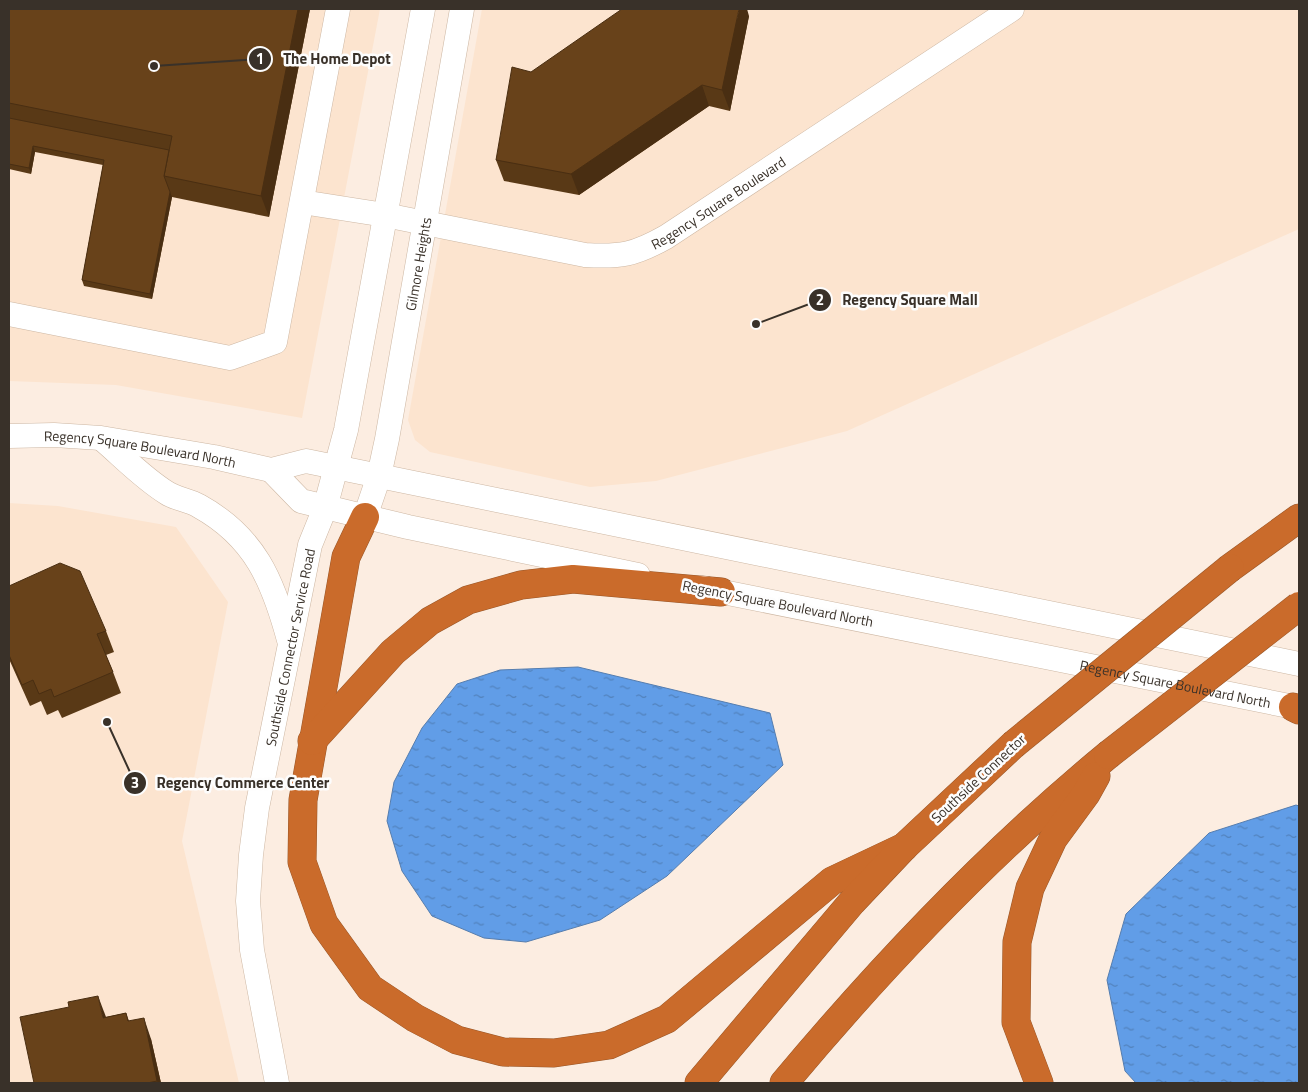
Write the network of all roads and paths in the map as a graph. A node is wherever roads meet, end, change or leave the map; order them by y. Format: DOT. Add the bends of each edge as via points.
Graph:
graph roads {
  1 [pos="338,9"];
  2 [pos="423,9"];
  3 [pos="462,9"];
  4 [pos="1012,9"];
  5 [pos="302,202"];
  6 [pos="385,215"];
  7 [pos="425,224"];
  8 [pos="9,314"];
  9 [pos="9,436"];
  10 [pos="101,438"];
  11 [pos="335,466"];
  12 [pos="271,470"];
  13 [pos="379,476"];
  14 [pos="325,508"];
  15 [pos="365,517"];
  16 [pos="1299,518"];
  17 [pos="720,592"];
  18 [pos="1299,606"];
  19 [pos="290,647"];
  20 [pos="1299,664"];
  21 [pos="1297,709"];
  22 [pos="312,740"];
  23 [pos="1103,760"];
  24 [pos="904,847"];
  25 [pos="277,1083"];
  26 [pos="699,1083"];
  27 [pos="784,1083"];
  28 [pos="1039,1083"];
  1 -- 5 [label="street"];
  2 -- 6 [label="street"];
  3 -- 7 [label="street, Gilmore Heights"];
  4 -- 7 [label="street, Regency Square Boulevard" via="643,249 618,256 585,255"];
  5 -- 6 [label="street, Regency Square Boulevard"];
  5 -- 8 [label="street" via="275,342 230,358"];
  6 -- 7 [label="street, Regency Square Boulevard"];
  6 -- 11 [label="street" via="346,430"];
  7 -- 13 [label="street, Gilmore Heights"];
  9 -- 10 [label="street, Regency Square Boulevard North"];
  10 -- 12 [label="street, Regency Square Boulevard North"];
  10 -- 19 [label="street" via="167,494 198,505 239,535 268,576"];
  11 -- 12 [label="street, Regency Square Boulevard North" via="306,461"];
  11 -- 13 [label="street, Regency Square Boulevard North"];
  11 -- 14 [label="street"];
  12 -- 14 [label="street, Regency Square Boulevard North" via="300,501"];
  13 -- 15 [label="street, Gilmore Heights"];
  13 -- 20 [label="street, Regency Square Boulevard North"];
  14 -- 15 [label="street, Regency Square Boulevard North"];
  14 -- 19 [label="street, Southside Connector Service Road" via="310,545"];
  15 -- 17 [label="street, Regency Square Boulevard North"];
  15 -- 22 [label="highway" via="346,556"];
  16 -- 24 [label="highway, Southside Connector, bridge" via="1230,568 1013,744"];
  17 -- 21 [label="street, Regency Square Boulevard North"];
  17 -- 22 [label="highway" via="572,579 521,585 468,600 430,620 393,652"];
  18 -- 23 [label="highway, bridge"];
  19 -- 25 [label="street, Southside Connector Service Road" via="256,808 248,901 252,950"];
  22 -- 24 [label="highway" via="303,800 302,862 324,924 370,988 415,1018 457,1040 503,1052 554,1053 609,1045 667,1019 832,881"];
  23 -- 27 [label="highway" via="1009,842 935,916 837,1020"];
  23 -- 28 [label="highway" via="1086,794 1054,839 1030,888 1017,942 1016,1022"];
  24 -- 26 [label="highway, Southside Connector" via="852,902"];
}
